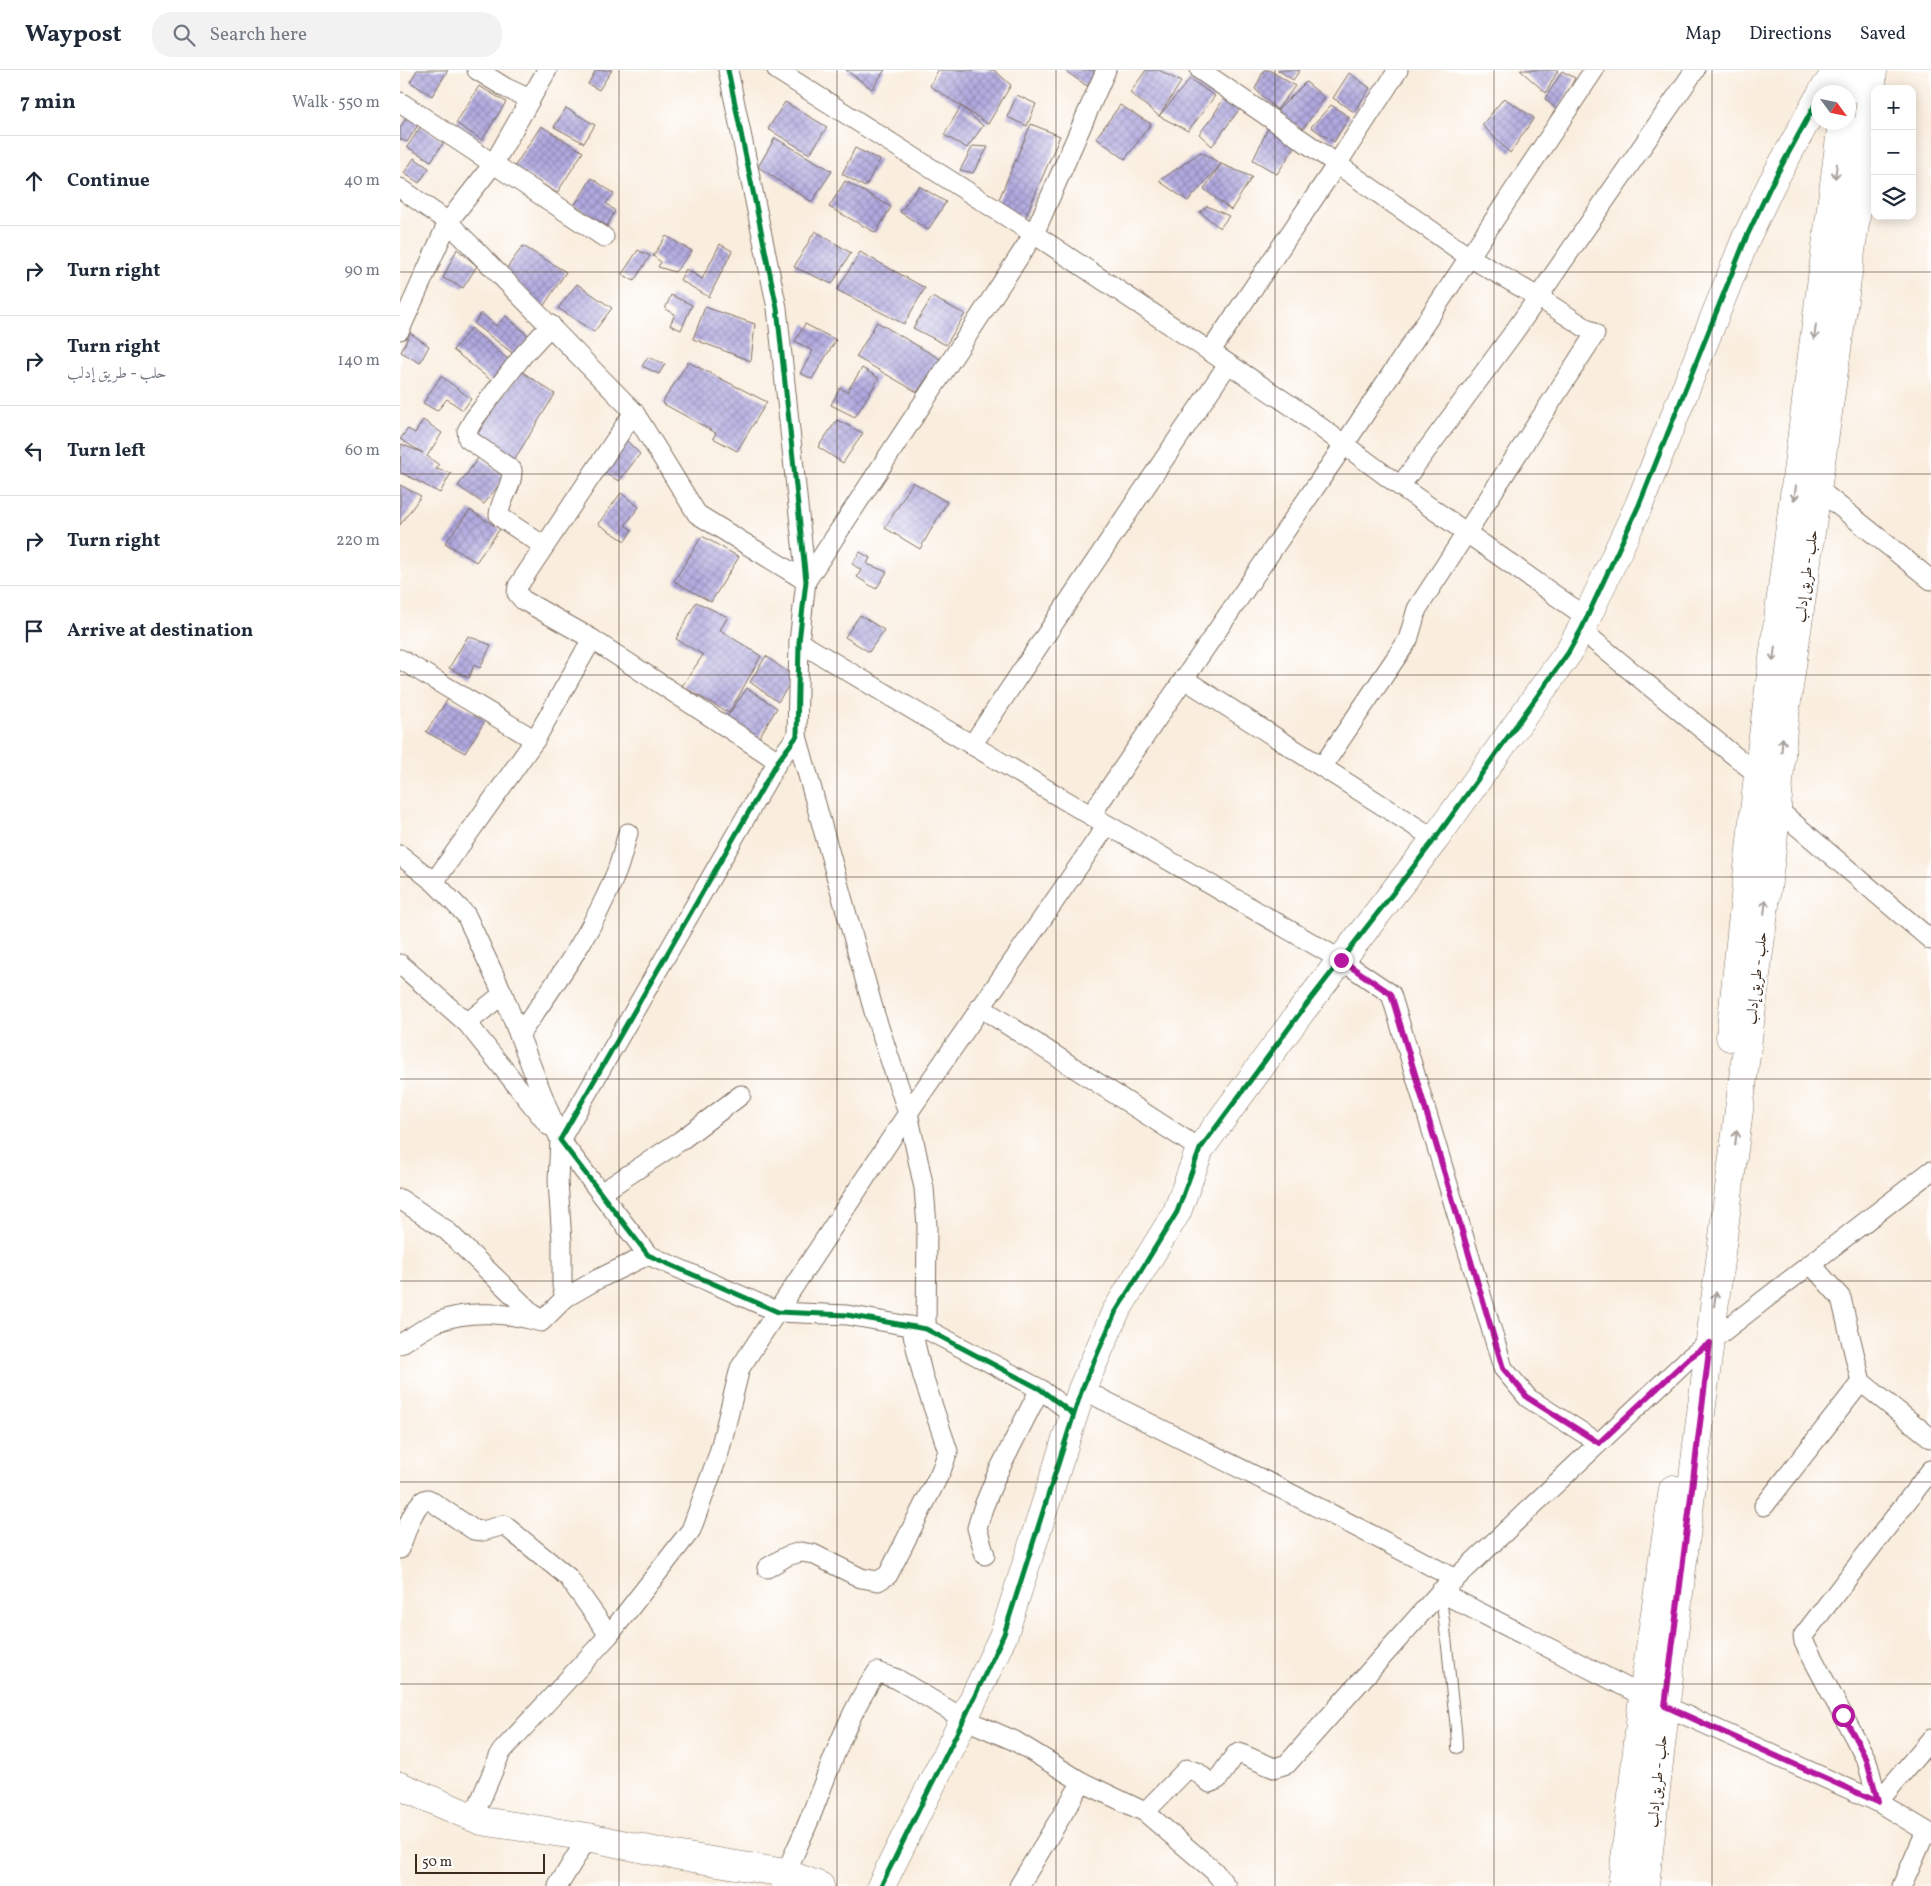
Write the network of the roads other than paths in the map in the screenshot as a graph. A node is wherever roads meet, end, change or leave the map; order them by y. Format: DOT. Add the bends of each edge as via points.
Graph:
graph roads {
  1 [pos="478,70"];
  2 [pos="547,70"];
  3 [pos="728,70"];
  4 [pos="777,70"];
  5 [pos="1106,70"];
  6 [pos="1200,70"];
  7 [pos="1398,70"];
  8 [pos="1594,70"];
  9 [pos="1695,70"];
  10 [pos="1843,70"];
  11 [pos="1849,70"];
  12 [pos="1873,70"];
  13 [pos="1827,85"];
  14 [pos="1847,85"];
  15 [pos="530,99"];
  16 [pos="400,102"];
  17 [pos="1811,112"];
  18 [pos="1841,130"];
  19 [pos="494,163"];
  20 [pos="1337,164"];
  21 [pos="400,188"];
  22 [pos="448,222"];
  23 [pos="1034,234"];
  24 [pos="604,237"];
  25 [pos="1469,257"];
  26 [pos="1538,297"];
  27 [pos="551,325"];
  28 [pos="400,330"];
  29 [pos="1210,352"];
  30 [pos="1228,364"];
  31 [pos="634,412"];
  32 [pos="1344,445"];
  33 [pos="1400,486"];
  34 [pos="1818,489"];
  35 [pos="1466,533"];
  36 [pos="544,546"];
  37 [pos="1931,580"];
  38 [pos="806,581"];
  39 [pos="1584,623"];
  40 [pos="592,640"];
  41 [pos="799,642"];
  42 [pos="400,659"];
  43 [pos="1184,679"];
  44 [pos="797,736"];
  45 [pos="535,740"];
  46 [pos="972,745"];
  47 [pos="778,761"];
  48 [pos="1322,766"];
  49 [pos="1758,783"];
  50 [pos="1778,809"];
  51 [pos="1099,820"];
  52 [pos="628,833"];
  53 [pos="1435,839"];
  54 [pos="400,855"];
  55 [pos="434,882"];
  56 [pos="1931,940"];
  57 [pos="1341,960"];
  58 [pos="400,964"];
  59 [pos="504,994"];
  60 [pos="980,1007"];
  61 [pos="468,1023"];
  62 [pos="519,1035"];
  63 [pos="741,1095"];
  64 [pos="908,1113"];
  65 [pos="560,1140"];
  66 [pos="1200,1149"];
  67 [pos="1931,1171"];
  68 [pos="601,1193"];
  69 [pos="400,1199"];
  70 [pos="648,1255"];
  71 [pos="1811,1264"];
  72 [pos="565,1298"];
  73 [pos="778,1312"];
  74 [pos="541,1322"];
  75 [pos="919,1328"];
  76 [pos="400,1344"];
  77 [pos="1699,1351"];
  78 [pos="1861,1382"];
  79 [pos="1040,1389"];
  80 [pos="1078,1402"];
  81 [pos="1931,1438"];
  82 [pos="1599,1443"];
  83 [pos="1931,1470"];
  84 [pos="1764,1506"];
  85 [pos="406,1515"];
  86 [pos="400,1549"];
  87 [pos="985,1555"];
  88 [pos="767,1568"];
  89 [pos="1455,1579"];
  90 [pos="1440,1592"];
  91 [pos="609,1635"];
  92 [pos="1654,1701"];
  93 [pos="964,1719"];
  94 [pos="1931,1739"];
  95 [pos="1457,1748"];
  96 [pos="1082,1782"];
  97 [pos="400,1786"];
  98 [pos="1878,1802"];
  99 [pos="1145,1812"];
  100 [pos="473,1818"];
  101 [pos="1929,1832"];
  102 [pos="588,1837"];
  103 [pos="783,1880"];
  104 [pos="558,1886"];
  105 [pos="820,1886"];
  106 [pos="881,1886"];
  107 [pos="1019,1886"];
  108 [pos="1226,1886"];
  109 [pos="1622,1886"];
  110 [pos="1645,1886"];
  111 [pos="1902,1886"];
  1 -- 15 [label="street"];
  2 -- 15 [label="street"];
  3 -- 38 [label="street" via="777,308"];
  4 -- 23 [label="street"];
  5 -- 23 [label="street"];
  6 -- 20 [label="street"];
  7 -- 20 [label="street"];
  8 -- 25 [label="street"];
  9 -- 26 [label="street"];
  10 -- 13 [label="main road"];
  11 -- 14 [label="main road"];
  12 -- 34 [label="main road, حلب - طريق إدلب" via="1868,132"];
  15 -- 19 [label="street"];
  16 -- 19 [label="street"];
  17 -- 39 [label="main road" via="1746,238 1639,505"];
  18 -- 49 [label="main road, حلب - طريق إدلب, one-way"];
  19 -- 22 [label="street"];
  19 -- 24 [label="street"];
  20 -- 25 [label="street"];
  20 -- 29 [label="street"];
  21 -- 22 [label="street"];
  22 -- 27 [label="street"];
  22 -- 28 [label="street"];
  23 -- 29 [label="street"];
  23 -- 38 [label="street"];
  25 -- 26 [label="street"];
  25 -- 32 [label="street"];
  26 -- 33 [label="street"];
  26 -- 35 [label="street" via="1595,334"];
  27 -- 31 [label="street"];
  27 -- 36 [label="street" via="524,354 467,431 468,439 512,470 513,480 498,515"];
  29 -- 30 [label="street"];
  30 -- 32 [label="street"];
  30 -- 46 [label="street"];
  31 -- 36 [label="street"];
  31 -- 38 [label="street" via="697,514"];
  32 -- 33 [label="street"];
  32 -- 43 [label="street"];
  33 -- 35 [label="street"];
  34 -- 37 [label="street"];
  50 -- 34 [label="main road, حلب - طريق إدلب, one-way" via="1783,729"];
  35 -- 39 [label="street"];
  35 -- 48 [label="street" via="1416,609 1408,640"];
  36 -- 40 [label="street" via="516,593 522,600"];
  38 -- 41 [label="street"];
  39 -- 49 [label="street"];
  39 -- 53 [label="main road" via="1568,653"];
  40 -- 45 [label="street"];
  40 -- 47 [label="street"];
  41 -- 44 [label="street"];
  41 -- 46 [label="street"];
  42 -- 45 [label="street"];
  43 -- 48 [label="street"];
  43 -- 51 [label="street"];
  44 -- 47 [label="street"];
  44 -- 64 [label="street" via="875,1015"];
  45 -- 55 [label="street"];
  46 -- 51 [label="street"];
  47 -- 65 [label="street"];
  48 -- 53 [label="street"];
  49 -- 50 [label="street"];
  49 -- 77 [label="main road, حلب - طريق إدلب"];
  50 -- 56 [label="street"];
  77 -- 50 [label="main road, حلب - طريق إدلب, one-way"];
  51 -- 57 [label="street"];
  51 -- 60 [label="street"];
  52 -- 62 [label="street" via="617,873 589,928 565,970"];
  53 -- 57 [label="main road"];
  54 -- 55 [label="street"];
  55 -- 59 [label="street" via="466,915"];
  57 -- 66 [label="main road"];
  57 -- 82 [label="street" via="1391,994 1503,1368 1528,1398"];
  58 -- 61 [label="street"];
  59 -- 61 [label="street"];
  59 -- 62 [label="street"];
  60 -- 64 [label="street"];
  60 -- 66 [label="street"];
  61 -- 65 [label="street"];
  62 -- 65 [label="street"];
  63 -- 68 [label="street" via="680,1141"];
  64 -- 73 [label="street"];
  64 -- 75 [label="street" via="924,1188 927,1226"];
  65 -- 68 [label="street"];
  65 -- 72 [label="street" via="558,1181"];
  66 -- 80 [label="main road" via="1176,1212 1115,1313"];
  67 -- 71 [label="street"];
  68 -- 70 [label="street"];
  69 -- 74 [label="street" via="446,1230"];
  70 -- 72 [label="street"];
  70 -- 73 [label="street"];
  71 -- 77 [label="street"];
  71 -- 78 [label="street" via="1841,1298"];
  72 -- 74 [label="street"];
  73 -- 75 [label="street" via="847,1314"];
  73 -- 91 [label="street" via="740,1368 719,1454 691,1530"];
  74 -- 76 [label="street" via="516,1315 463,1316 438,1322"];
  75 -- 79 [label="street"];
  75 -- 88 [label="street" via="923,1377 948,1451 888,1575 878,1581 861,1578 813,1554 801,1552"];
  77 -- 82 [label="street"];
  77 -- 92 [label="main road, حلب - طريق إدلب"];
  78 -- 81 [label="street"];
  78 -- 84 [label="street"];
  79 -- 80 [label="street"];
  79 -- 87 [label="street" via="983,1508 977,1528"];
  80 -- 89 [label="street" via="1222,1461 1371,1533"];
  80 -- 93 [label="main road" via="1004,1634"];
  82 -- 89 [label="street"];
  83 -- 98 [label="street" via="1803,1636 1867,1760"];
  85 -- 86 [label="street"];
  85 -- 91 [label="street" via="422,1500 428,1499 474,1530 504,1525 568,1577"];
  89 -- 90 [label="street"];
  90 -- 92 [label="street"];
  90 -- 95 [label="lane"];
  90 -- 99 [label="street" via="1287,1764 1274,1768 1239,1752 1218,1779 1210,1783 1197,1772 1187,1769"];
  91 -- 100 [label="street" via="502,1752"];
  92 -- 98 [label="street"];
  92 -- 109 [label="main road, حلب - طريق إدلب"];
  92 -- 110 [label="main road, حلب - طريق إدلب"];
  93 -- 96 [label="street" via="1015,1741"];
  93 -- 103 [label="street" via="897,1679 877,1672 839,1745"];
  93 -- 106 [label="main road"];
  94 -- 98 [label="street"];
  96 -- 99 [label="street"];
  96 -- 107 [label="street"];
  97 -- 100 [label="main road"];
  98 -- 101 [label="street"];
  99 -- 108 [label="street" via="1214,1871"];
  100 -- 102 [label="main road"];
  101 -- 111 [label="street"];
  102 -- 103 [label="main road"];
  102 -- 104 [label="street"];
  103 -- 105 [label="main road"];
}
